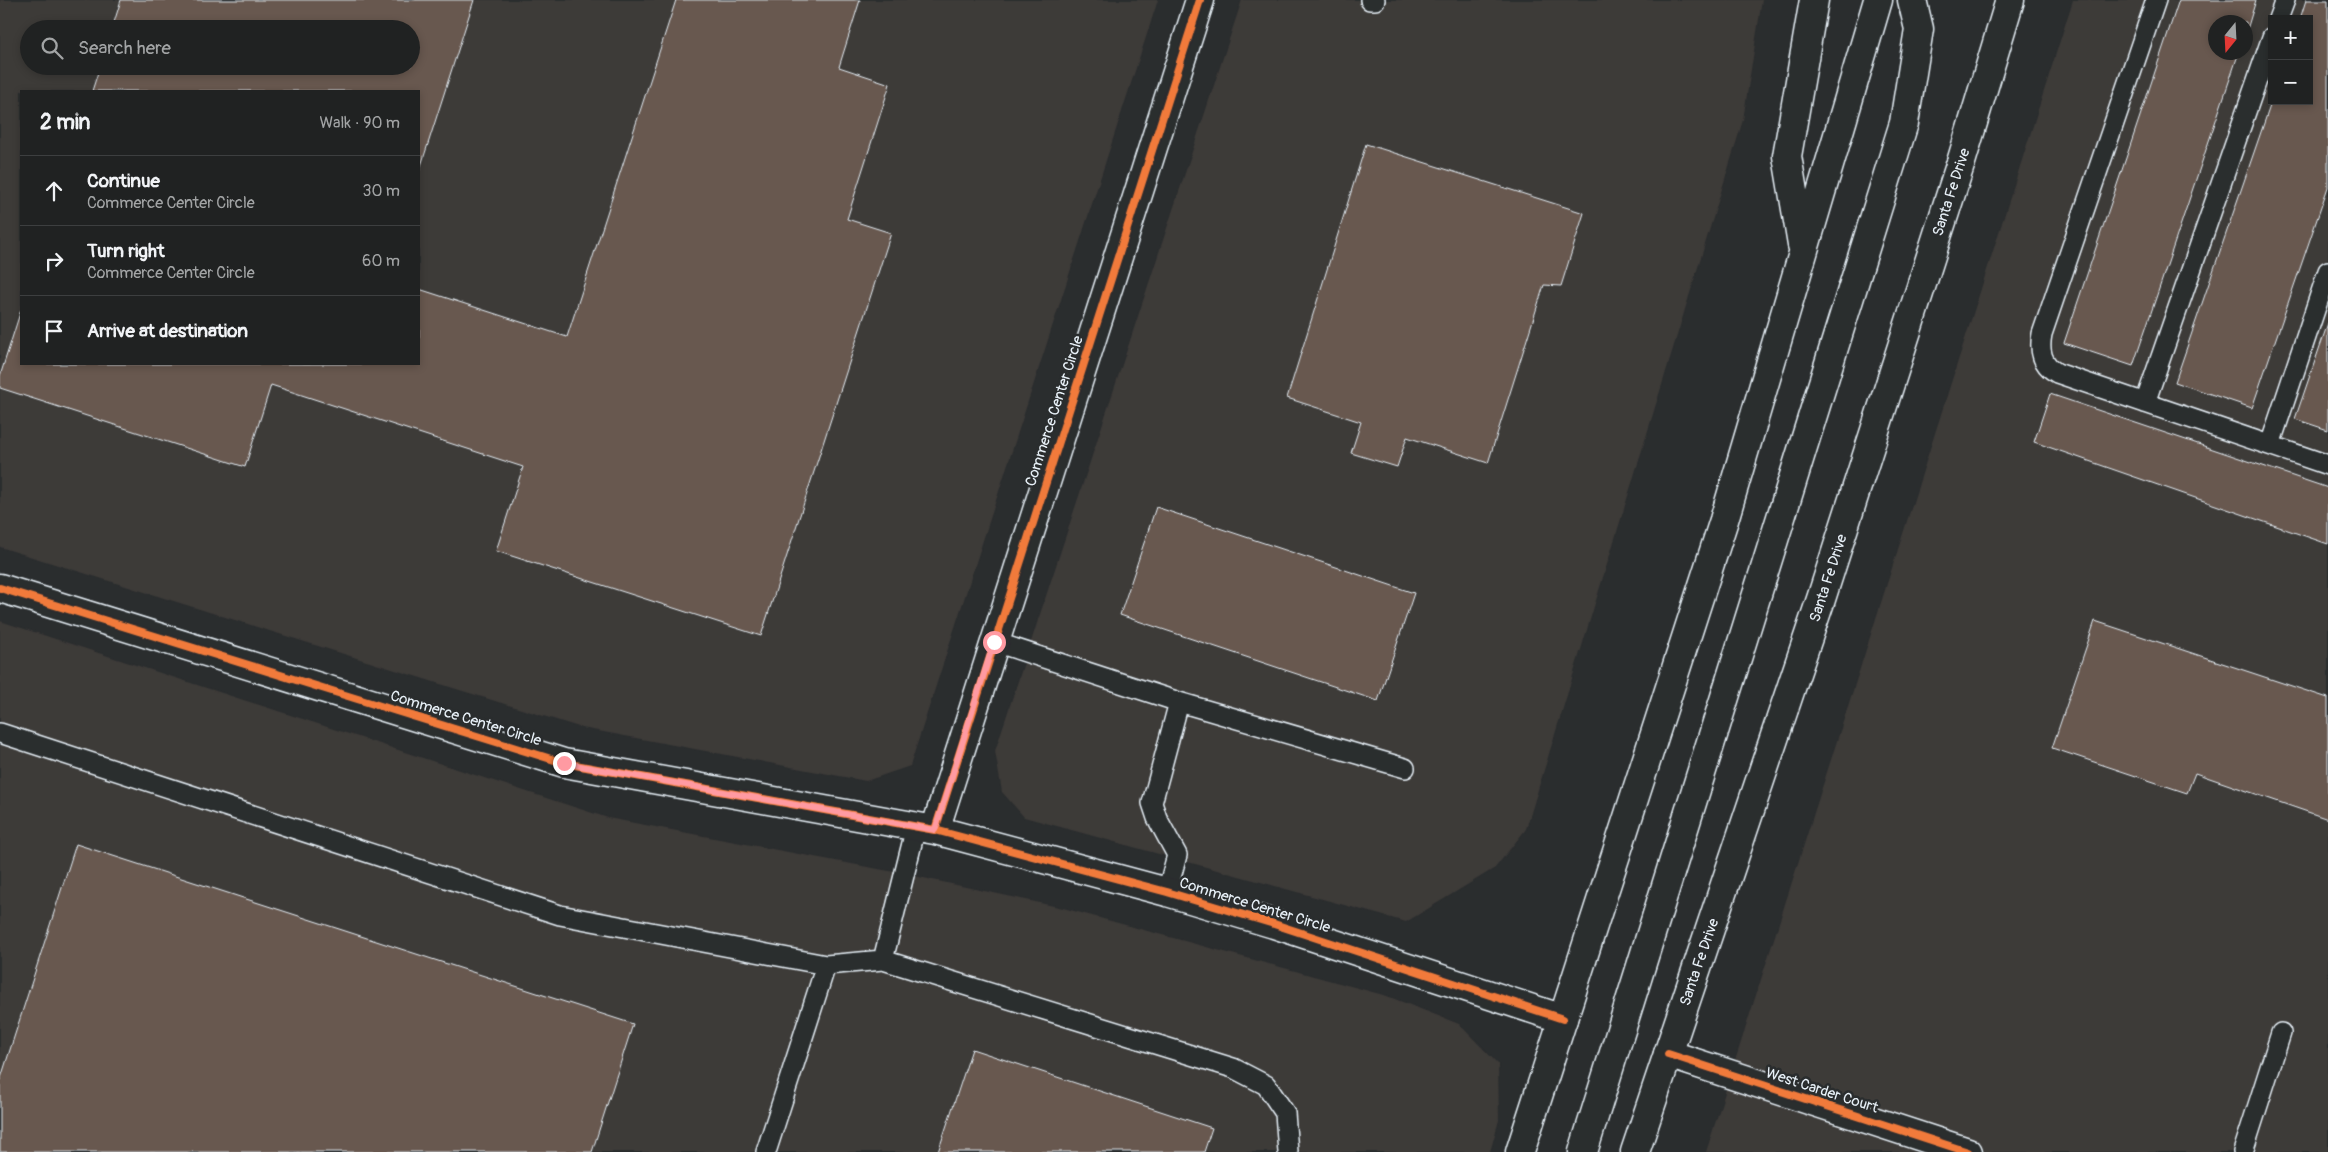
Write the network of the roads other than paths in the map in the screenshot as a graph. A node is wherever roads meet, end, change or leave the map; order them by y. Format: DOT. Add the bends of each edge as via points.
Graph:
graph roads {
  1 [pos="1200,0"];
  2 [pos="1370,0"];
  3 [pos="1375,0"];
  4 [pos="1814,0"];
  5 [pos="1878,0"];
  6 [pos="1912,0"];
  7 [pos="2010,0"];
  8 [pos="2156,0"];
  9 [pos="2285,0"];
  10 [pos="2279,15"];
  11 [pos="2268,49"];
  12 [pos="1804,251"];
  13 [pos="2328,271"];
  14 [pos="2145,403"];
  15 [pos="2270,445"];
  16 [pos="2328,465"];
  17 [pos="0,588"];
  18 [pos="994,642"];
  19 [pos="1180,702"];
  20 [pos="0,733"];
  21 [pos="1405,768"];
  22 [pos="926,828"];
  23 [pos="1167,892"];
  24 [pos="883,960"];
  25 [pos="826,965"];
  26 [pos="1562,1019"];
  27 [pos="2281,1032"];
  28 [pos="1668,1054"];
  29 [pos="766,1152"];
  30 [pos="1288,1152"];
  31 [pos="1520,1152"];
  32 [pos="1582,1152"];
  33 [pos="1635,1152"];
  34 [pos="1968,1152"];
  35 [pos="2243,1152"];
  1 -- 18 [label="main road, Commerce Center Circle"];
  2 -- 3 [label="lane"];
  4 -- 12 [label="main road" via="1787,156"];
  5 -- 12 [label="main road"];
  6 -- 32 [label="main road" via="1918,29 1904,123"];
  7 -- 28 [label="main road, Santa Fe Drive" via="1821,599"];
  8 -- 14 [label="lane" via="2040,346 2048,368 2057,373"];
  9 -- 10 [label="lane"];
  11 -- 14 [label="lane"];
  12 -- 26 [label="main road" via="1724,520"];
  13 -- 15 [label="lane"];
  14 -- 15 [label="lane"];
  15 -- 16 [label="lane"];
  17 -- 22 [label="main road, Commerce Center Circle" via="564,763"];
  18 -- 19 [label="lane"];
  18 -- 22 [label="main road, Commerce Center Circle"];
  19 -- 21 [label="lane"];
  19 -- 23 [label="lane" via="1152,803 1177,855"];
  20 -- 25 [label="lane" via="560,915"];
  22 -- 23 [label="main road, Commerce Center Circle"];
  22 -- 24 [label="lane"];
  23 -- 26 [label="main road, Commerce Center Circle"];
  24 -- 25 [label="lane"];
  24 -- 30 [label="lane" via="1233,1068 1266,1085 1285,1113"];
  25 -- 29 [label="lane"];
  26 -- 31 [label="main road"];
  27 -- 35 [label="lane"];
  28 -- 33 [label="main road, Santa Fe Drive"];
  28 -- 34 [label="main road, West Carder Court"];
}
